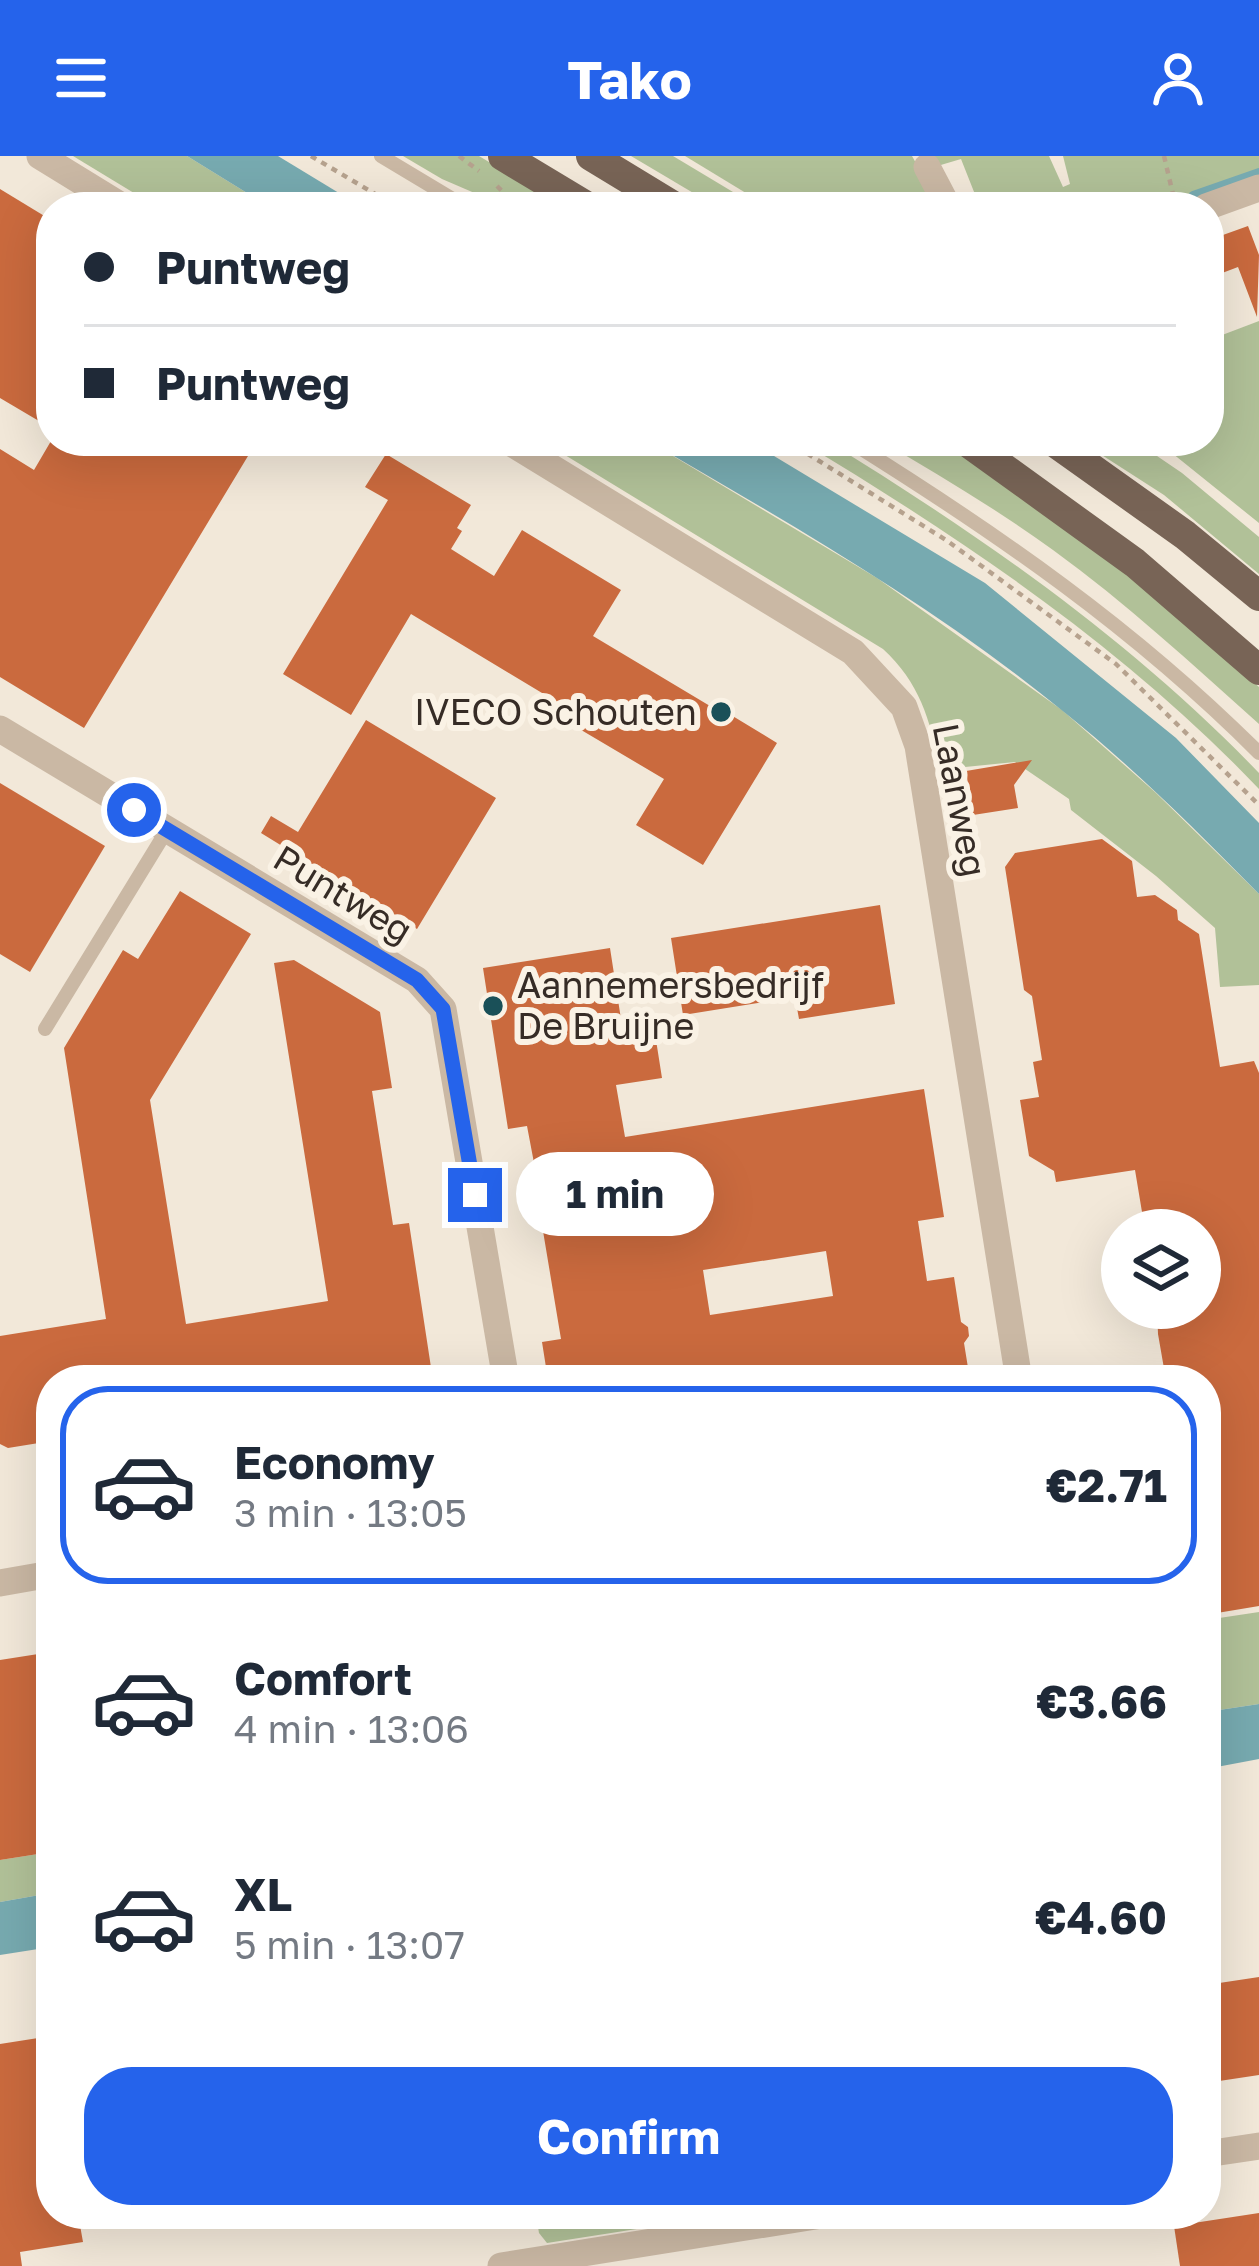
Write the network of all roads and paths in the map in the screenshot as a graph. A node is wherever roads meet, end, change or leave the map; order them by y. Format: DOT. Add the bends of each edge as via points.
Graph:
graph roads {
  1 [pos="40,156"];
  2 [pos="311,156"];
  3 [pos="380,156"];
  4 [pos="503,156"];
  5 [pos="591,156"];
  6 [pos="1164,156"];
  7 [pos="927,167"];
  8 [pos="1259,188"];
  9 [pos="99,192"];
  10 [pos="372,192"];
  11 [pos="441,192"];
  12 [pos="563,192"];
  13 [pos="650,192"];
  14 [pos="940,192"];
  15 [pos="1172,192"];
  16 [pos="1224,201"];
  17 [pos="533,456"];
  18 [pos="811,456"];
  19 [pos="872,456"];
  20 [pos="987,456"];
  21 [pos="1074,456"];
  22 [pos="1259,596"];
  23 [pos="1259,670"];
  24 [pos="0,729"];
  25 [pos="1259,753"];
  26 [pos="1259,805"];
  27 [pos="167,830"];
  28 [pos="45,1029"];
  29 [pos="503,1365"];
  30 [pos="1017,1365"];
  31 [pos="36,1577"];
  32 [pos="0,1583"];
  33 [pos="1259,2146"];
  34 [pos="1221,2152"];
  35 [pos="734,2229"];
  36 [pos="501,2266"];
  1 -- 9 [label="street"];
  2 -- 10 [label="path"];
  3 -- 11 [label="lane"];
  4 -- 12 [label="main road"];
  5 -- 13 [label="main road"];
  6 -- 15 [label="path"];
  7 -- 14 [label="street"];
  8 -- 16 [label="street"];
  17 -- 30 [label="street, Laanweg" via="853,652 904,706 918,746"];
  18 -- 26 [label="path" via="946,539 1115,664"];
  19 -- 25 [label="lane" via="1119,624"];
  20 -- 23 [label="main road" via="1135,562"];
  21 -- 22 [label="main road"];
  24 -- 27 [label="street, Puntweg"];
  27 -- 28 [label="lane"];
  27 -- 29 [label="street, Puntweg" via="417,980 443,1009"];
  31 -- 32 [label="street"];
  33 -- 34 [label="street"];
  35 -- 36 [label="street"];
}
